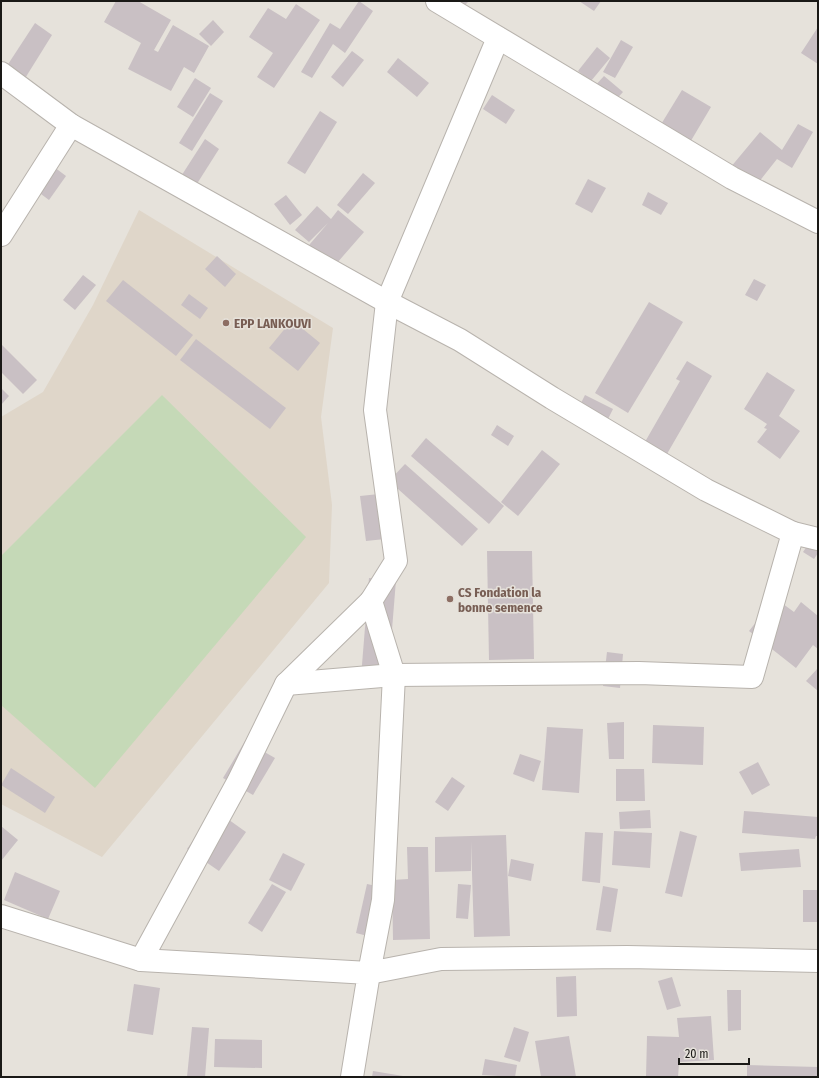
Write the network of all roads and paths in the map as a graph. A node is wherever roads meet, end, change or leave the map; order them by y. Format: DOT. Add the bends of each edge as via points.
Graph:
graph roads {
  1 [pos="437,1"];
  2 [pos="498,38"];
  3 [pos="1,73"];
  4 [pos="71,125"];
  5 [pos="818,222"];
  6 [pos="1,235"];
  7 [pos="387,302"];
  8 [pos="793,533"];
  9 [pos="818,539"];
  10 [pos="371,601"];
  11 [pos="394,675"];
  12 [pos="286,684"];
  13 [pos="1,916"];
  14 [pos="141,960"];
  15 [pos="818,961"];
  16 [pos="370,972"];
  17 [pos="352,1077"];
  1 -- 2 [label="street"];
  2 -- 5 [label="street" via="732,178"];
  2 -- 7 [label="street"];
  3 -- 4 [label="street"];
  4 -- 6 [label="street"];
  4 -- 7 [label="street"];
  7 -- 8 [label="street" via="460,340 706,490"];
  7 -- 10 [label="street" via="375,410 396,561"];
  8 -- 9 [label="street"];
  8 -- 11 [label="street" via="752,677 639,673"];
  10 -- 11 [label="street"];
  10 -- 12 [label="street"];
  11 -- 12 [label="street"];
  11 -- 16 [label="street" via="383,900"];
  12 -- 14 [label="street" via="238,782"];
  13 -- 14 [label="street"];
  14 -- 16 [label="street"];
  15 -- 16 [label="street" via="627,957 441,959"];
  16 -- 17 [label="street"];
}
